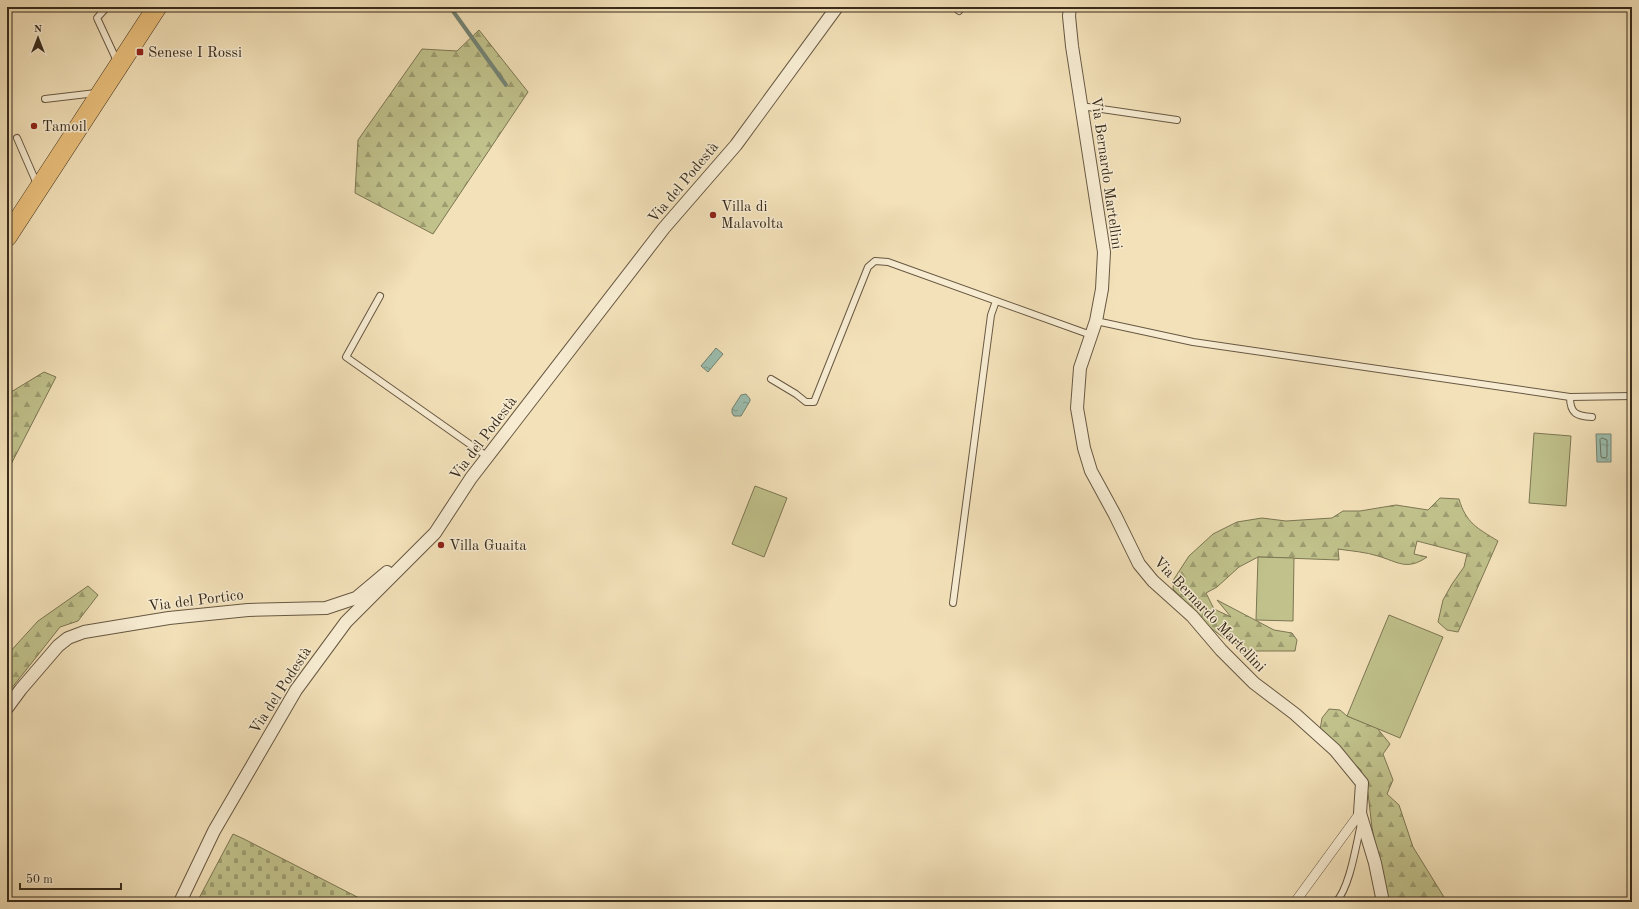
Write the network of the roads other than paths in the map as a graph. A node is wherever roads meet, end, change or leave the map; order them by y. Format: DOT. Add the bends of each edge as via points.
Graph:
graph roads {
  1 [pos="107,7"];
  2 [pos="157,7"];
  3 [pos="836,7"];
  4 [pos="1070,7"];
  5 [pos="119,66"];
  6 [pos="101,93"];
  7 [pos="45,99"];
  8 [pos="1081,106"];
  9 [pos="1177,120"];
  10 [pos="17,138"];
  11 [pos="39,189"];
  12 [pos="7,237"];
  13 [pos="380,296"];
  14 [pos="996,301"];
  15 [pos="1096,321"];
  16 [pos="1091,335"];
  17 [pos="771,379"];
  18 [pos="1632,396"];
  19 [pos="1570,397"];
  20 [pos="1592,417"];
  21 [pos="488,457"];
  22 [pos="409,560"];
  23 [pos="953,603"];
  24 [pos="7,708"];
  25 [pos="1361,816"];
  26 [pos="180,902"];
  27 [pos="1295,902"];
  28 [pos="1336,902"];
  29 [pos="1383,902"];
  1 -- 5 [label="lane" via="97,18"];
  2 -- 5 [label="main road"];
  3 -- 21 [label="street, Via del Podestà" via="736,145 664,228"];
  4 -- 8 [label="street, Via Bernardo Martellini"];
  5 -- 6 [label="main road"];
  6 -- 7 [label="lane"];
  6 -- 11 [label="main road"];
  8 -- 9 [label="lane"];
  8 -- 15 [label="street, Via Bernardo Martellini" via="1104,252 1102,289"];
  10 -- 11 [label="lane"];
  11 -- 12 [label="main road" via="16,218"];
  13 -- 21 [label="lane" via="346,357"];
  14 -- 16 [label="lane"];
  14 -- 17 [label="lane" via="888,262 875,261 868,267 814,402 806,402"];
  14 -- 23 [label="lane" via="991,315"];
  15 -- 16 [label="street, Via Bernardo Martellini"];
  15 -- 19 [label="lane" via="1193,342"];
  16 -- 25 [label="street, Via Bernardo Martellini" via="1080,368 1076,408 1084,448 1091,471 1139,564 1254,683 1295,714 1335,750 1362,783"];
  18 -- 19 [label="lane"];
  19 -- 20 [label="lane" via="1570,406 1575,414"];
  21 -- 22 [label="street, Via del Podestà" via="435,533"];
  22 -- 24 [label="street, Via del Portico" via="389,570 356,598 326,608 248,610 177,617 73,636 58,646"];
  22 -- 26 [label="street, Via del Podestà" via="346,622 296,690 214,831"];
  25 -- 27 [label="street"];
  25 -- 28 [label="lane" via="1346,884"];
  25 -- 29 [label="street, Via Bernardo Martellini"];
}
